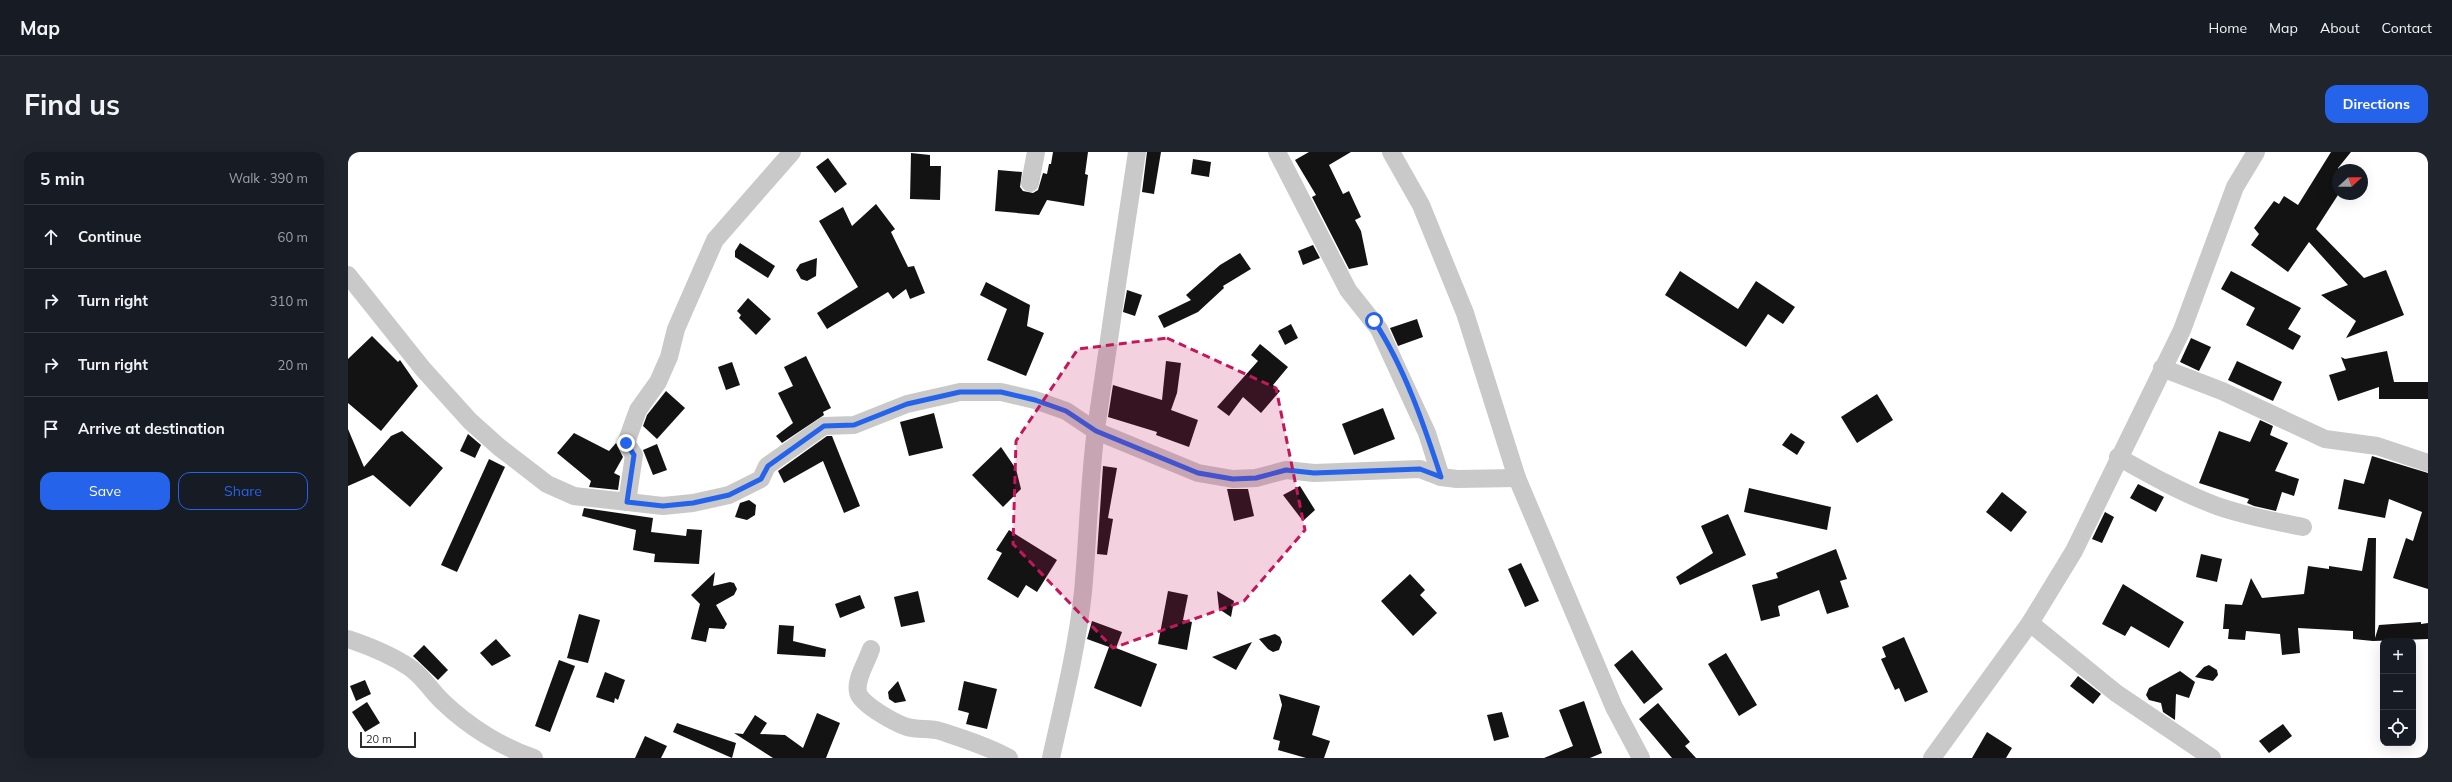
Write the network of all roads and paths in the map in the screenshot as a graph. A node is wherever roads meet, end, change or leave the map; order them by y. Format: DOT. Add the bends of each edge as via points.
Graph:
graph roads {
  1 [pos="792,152"];
  2 [pos="1036,152"];
  3 [pos="1137,152"];
  4 [pos="1277,152"];
  5 [pos="1392,152"];
  6 [pos="2256,152"];
  7 [pos="1030,183"];
  8 [pos="348,275"];
  9 [pos="2162,368"];
  10 [pos="1096,431"];
  11 [pos="2118,457"];
  12 [pos="2428,463"];
  13 [pos="1441,477"];
  14 [pos="1517,478"];
  15 [pos="627,502"];
  16 [pos="2303,527"];
  17 [pos="2030,622"];
  18 [pos="348,639"];
  19 [pos="871,649"];
  20 [pos="532,758"];
  21 [pos="1009,758"];
  22 [pos="1051,758"];
  23 [pos="1641,758"];
  24 [pos="1932,758"];
  25 [pos="2212,758"];
  1 -- 15 [label="street" via="715,240 676,329 669,357 658,382 638,410 626,443 634,455"];
  2 -- 7 [label="street"];
  3 -- 10 [label="street" via="1124,224 1113,323"];
  4 -- 13 [label="street" via="1348,290 1379,329 1426,433"];
  5 -- 14 [label="street" via="1421,205 1464,313"];
  6 -- 9 [label="street" via="2235,187 2182,330"];
  8 -- 15 [label="street" via="423,369 470,421 499,447 547,484 574,496"];
  9 -- 11 [label="street"];
  9 -- 12 [label="street" via="2222,391 2325,439 2376,446"];
  10 -- 13 [label="street" via="1198,473 1233,479 1256,478 1286,470 1314,473 1420,469"];
  10 -- 15 [label="street" via="1066,411 1035,400 1001,392 960,392 907,404 854,425 824,426 768,466 761,479 729,495 663,506"];
  10 -- 22 [label="street" via="1083,594"];
  11 -- 16 [label="street" via="2178,490 2218,506 2258,518"];
  11 -- 17 [label="street" via="2074,551"];
  13 -- 14 [label="street"];
  14 -- 23 [label="street" via="1614,707"];
  17 -- 24 [label="street"];
  17 -- 25 [label="street" via="2116,693"];
  18 -- 20 [label="street" via="410,668 443,702 482,732"];
  19 -- 21 [label="street" via="858,685 858,696 862,701 906,726 938,731 989,748"];
}
